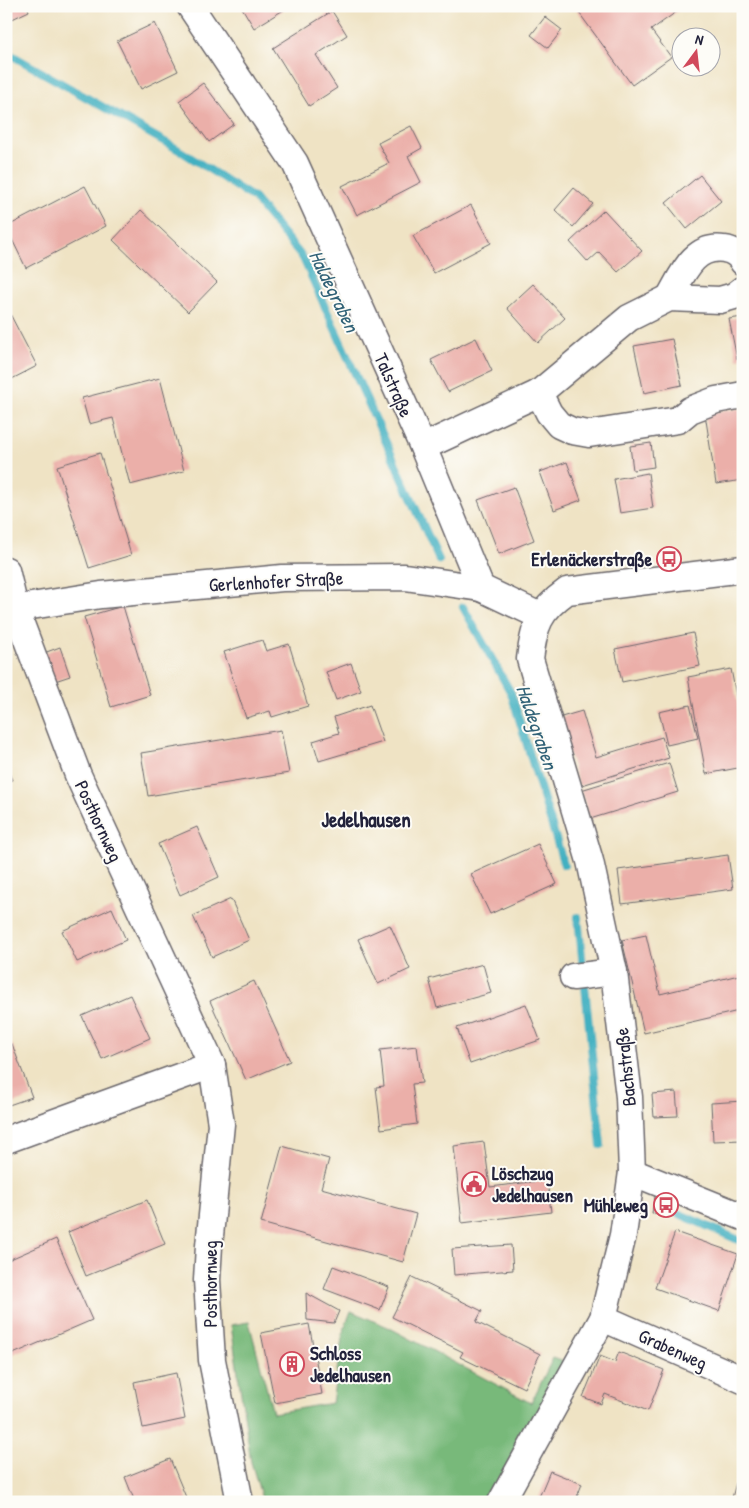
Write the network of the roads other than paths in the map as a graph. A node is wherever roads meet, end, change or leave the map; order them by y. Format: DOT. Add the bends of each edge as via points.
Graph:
graph roads {
  1 [pos="190,6"];
  2 [pos="743,262"];
  3 [pos="743,289"];
  4 [pos="669,298"];
  5 [pos="539,393"];
  6 [pos="743,395"];
  7 [pos="423,447"];
  8 [pos="743,569"];
  9 [pos="6,570"];
  10 [pos="482,588"];
  11 [pos="11,609"];
  12 [pos="540,616"];
  13 [pos="212,1065"];
  14 [pos="6,1140"];
  15 [pos="632,1172"];
  16 [pos="743,1217"];
  17 [pos="603,1318"];
  18 [pos="743,1380"];
  19 [pos="240,1502"];
  20 [pos="501,1502"];
  1 -- 7 [label="street, Talstraße" via="295,163"];
  2 -- 4 [label="street" via="728,249 706,250 692,259"];
  3 -- 4 [label="street" via="734,296 711,301"];
  4 -- 5 [label="street" via="629,318"];
  5 -- 6 [label="street" via="548,413 559,425 589,434 678,420 690,410 716,400"];
  5 -- 7 [label="street"];
  7 -- 10 [label="street, Talstraße"];
  8 -- 12 [label="street" via="567,591 550,603"];
  9 -- 11 [label="street, Posthornweg"];
  10 -- 11 [label="street, Gerlenhofer Straße" via="405,577 282,578 101,595"];
  10 -- 12 [label="street, Gerlenhofer Straße"];
  11 -- 13 [label="street, Posthornweg" via="78,776"];
  12 -- 15 [label="street, Bachstraße" via="530,659 590,861 594,974 629,1097"];
  13 -- 14 [label="street"];
  13 -- 19 [label="street, Posthornweg" via="221,1124 208,1263 212,1360"];
  15 -- 16 [label="street"];
  15 -- 17 [label="street, Bachstraße" via="623,1235"];
  17 -- 18 [label="street, Grabenweg"];
  17 -- 20 [label="street, Bachstraße"];
}
